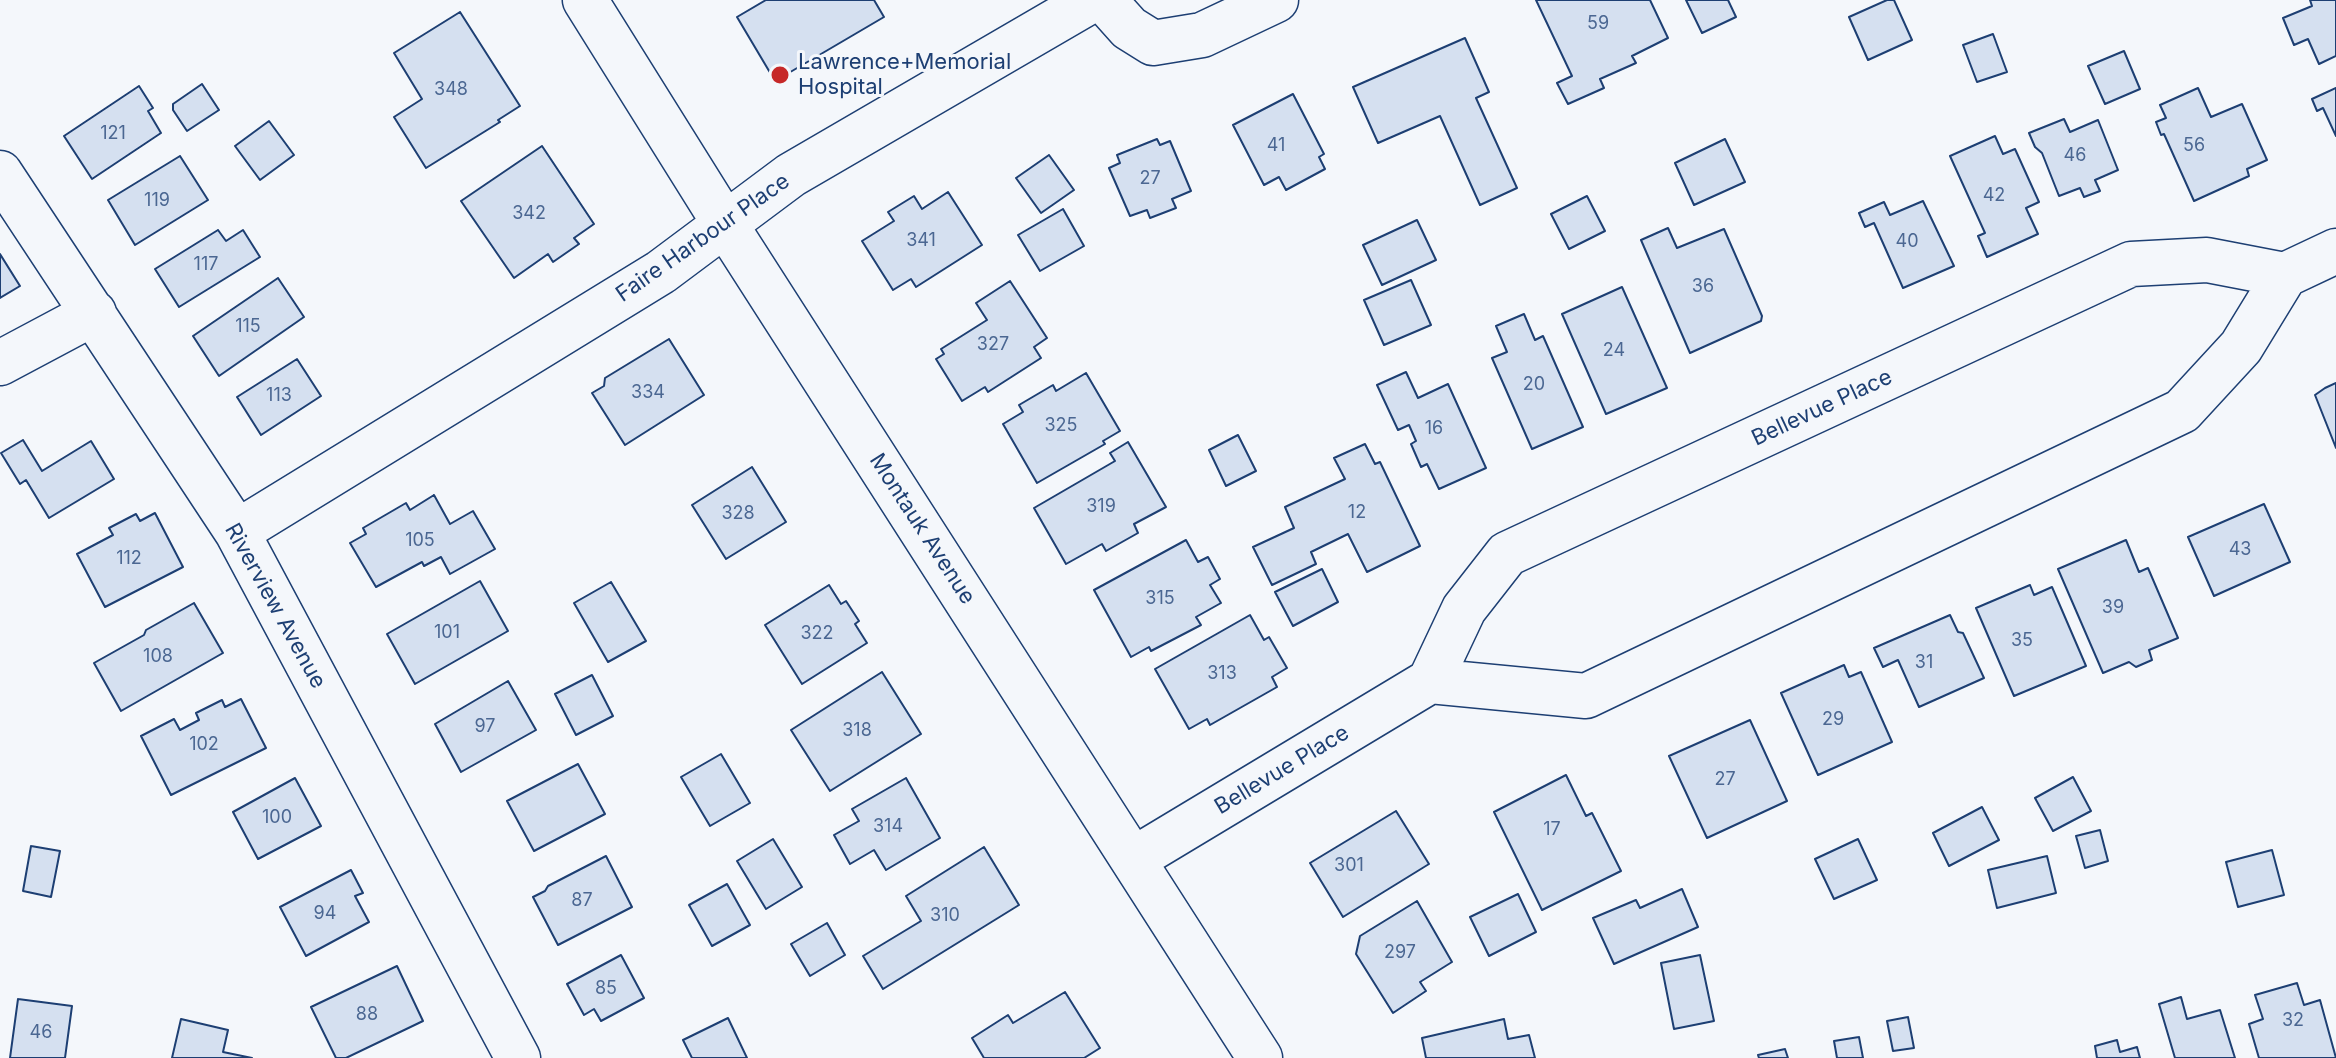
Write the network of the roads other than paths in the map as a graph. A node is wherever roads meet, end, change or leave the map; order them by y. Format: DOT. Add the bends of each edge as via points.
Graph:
graph roads {
  1 [pos="585,0"];
  2 [pos="1276,0"];
  3 [pos="1078,4"];
  4 [pos="0,173"];
  5 [pos="725,224"];
  6 [pos="2336,251"];
  7 [pos="2285,275"];
  8 [pos="94,313"];
  9 [pos="0,363"];
  10 [pos="237,532"];
  11 [pos="1430,681"];
  12 [pos="1134,859"];
  13 [pos="518,1058"];
  14 [pos="1260,1058"];
  1 -- 5 [label="street, Montauk Avenue"];
  2 -- 3 [label="street, Faire Harbour Place" via="1202,35 1153,43"];
  3 -- 5 [label="street, Faire Harbour Place" via="791,175"];
  4 -- 8 [label="street, Riverview Avenue"];
  5 -- 10 [label="street, Faire Harbour Place" via="661,272"];
  5 -- 12 [label="street, Montauk Avenue"];
  6 -- 7 [label="street"];
  7 -- 11 [label="street" via="2241,347 2182,411 1586,696"];
  7 -- 11 [label="street, Bellevue Place" via="2207,260 2131,264 1507,554 1464,609"];
  8 -- 9 [label="street"];
  8 -- 10 [label="street, Riverview Avenue"];
  10 -- 13 [label="street, Riverview Avenue"];
  11 -- 12 [label="street, Bellevue Place"];
  12 -- 14 [label="street, Montauk Avenue"];
}
